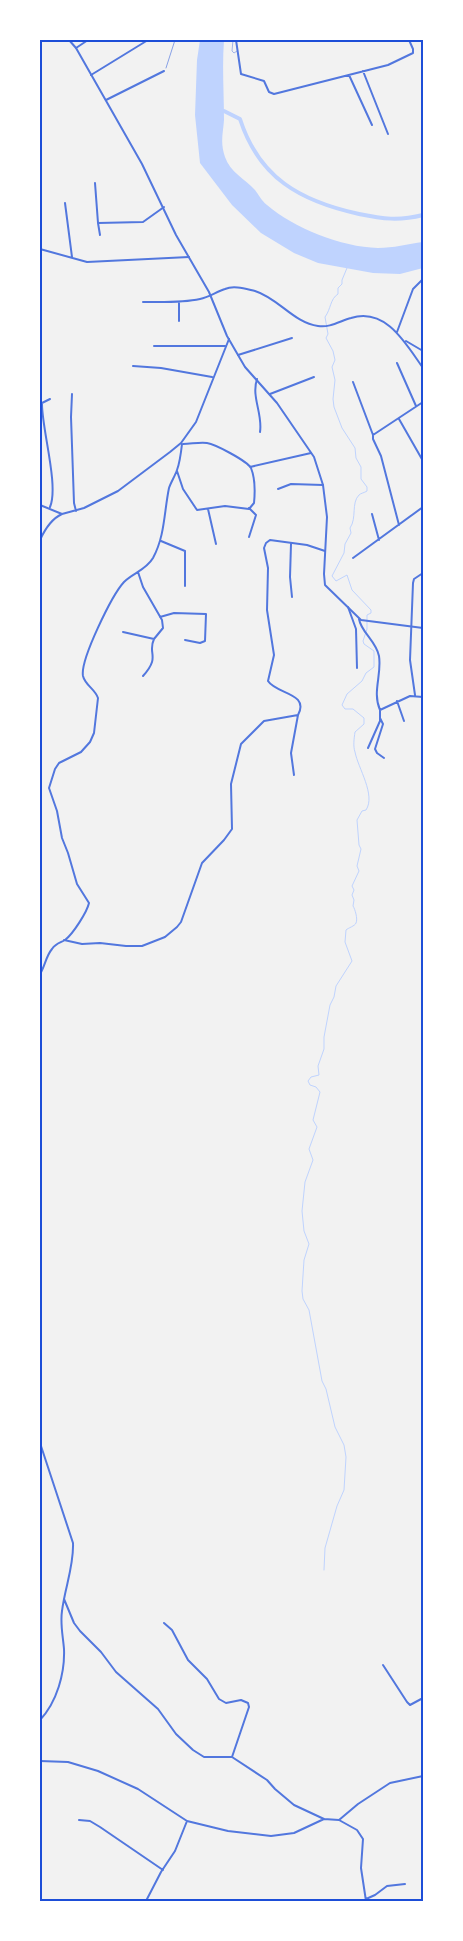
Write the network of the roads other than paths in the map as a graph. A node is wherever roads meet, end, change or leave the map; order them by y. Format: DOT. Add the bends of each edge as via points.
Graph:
graph roads {
  1 [pos="69,40"];
  2 [pos="88,40"];
  3 [pos="148,40"];
  4 [pos="234,40"];
  5 [pos="409,40"];
  6 [pos="76,48"];
  7 [pos="237,51"];
  8 [pos="164,71"];
  9 [pos="363,72"];
  10 [pos="91,75"];
  11 [pos="350,75"];
  12 [pos="106,100"];
  13 [pos="372,125"];
  14 [pos="388,134"];
  15 [pos="95,183"];
  16 [pos="65,203"];
  17 [pos="164,207"];
  18 [pos="98,223"];
  19 [pos="100,235"];
  20 [pos="40,249"];
  21 [pos="189,257"];
  22 [pos="72,258"];
  23 [pos="423,280"];
  24 [pos="210,296"];
  25 [pos="143,302"];
  26 [pos="179,302"];
  27 [pos="179,321"];
  28 [pos="397,332"];
  29 [pos="292,338"];
  30 [pos="229,339"];
  31 [pos="405,341"];
  32 [pos="154,346"];
  33 [pos="225,346"];
  34 [pos="423,351"];
  35 [pos="238,355"];
  36 [pos="396,363"];
  37 [pos="133,366"];
  38 [pos="423,368"];
  39 [pos="212,377"];
  40 [pos="314,377"];
  41 [pos="257,379"];
  42 [pos="353,382"];
  43 [pos="72,394"];
  44 [pos="270,394"];
  45 [pos="50,399"];
  46 [pos="423,402"];
  47 [pos="41,404"];
  48 [pos="416,407"];
  49 [pos="399,419"];
  50 [pos="260,432"];
  51 [pos="374,435"];
  52 [pos="182,443"];
  53 [pos="312,453"];
  54 [pos="423,461"];
  55 [pos="250,467"];
  56 [pos="177,471"];
  57 [pos="323,485"];
  58 [pos="278,489"];
  59 [pos="40,505"];
  60 [pos="50,508"];
  61 [pos="249,508"];
  62 [pos="423,508"];
  63 [pos="208,509"];
  64 [pos="55,511"];
  65 [pos="76,512"];
  66 [pos="62,514"];
  67 [pos="372,514"];
  68 [pos="56,517"];
  69 [pos="399,525"];
  70 [pos="249,537"];
  71 [pos="40,540"];
  72 [pos="380,540"];
  73 [pos="160,541"];
  74 [pos="216,544"];
  75 [pos="291,544"];
  76 [pos="324,551"];
  77 [pos="352,558"];
  78 [pos="138,572"];
  79 [pos="423,573"];
  80 [pos="186,586"];
  81 [pos="292,597"];
  82 [pos="348,607"];
  83 [pos="160,617"];
  84 [pos="359,618"];
  85 [pos="410,627"];
  86 [pos="423,628"];
  87 [pos="123,632"];
  88 [pos="154,639"];
  89 [pos="185,640"];
  90 [pos="357,668"];
  91 [pos="143,676"];
  92 [pos="415,695"];
  93 [pos="423,697"];
  94 [pos="397,702"];
  95 [pos="380,710"];
  96 [pos="298,715"];
  97 [pos="380,718"];
  98 [pos="404,721"];
  99 [pos="368,748"];
  100 [pos="384,758"];
  101 [pos="294,775"];
  102 [pos="64,940"];
  103 [pos="40,974"];
  104 [pos="40,1443"];
  105 [pos="64,1599"];
  106 [pos="164,1623"];
  107 [pos="383,1665"];
  108 [pos="423,1698"];
  109 [pos="40,1720"];
  110 [pos="232,1757"];
  111 [pos="40,1761"];
  112 [pos="423,1776"];
  113 [pos="324,1819"];
  114 [pos="78,1820"];
  115 [pos="340,1820"];
  116 [pos="187,1821"];
  117 [pos="162,1870"];
  118 [pos="405,1884"];
  119 [pos="366,1900"];
  120 [pos="146,1901"];
  1 -- 6 [label="street"];
  2 -- 6 [label="street"];
  3 -- 10 [label="street"];
  4 -- 7 [label="street"];
  4 -- 7 [label="lane" via="232,51"];
  5 -- 9 [label="street" via="413,49 411,54"];
  6 -- 10 [label="street"];
  7 -- 11 [label="street" via="241,74 264,81 271,94"];
  8 -- 12 [label="street"];
  9 -- 11 [label="street"];
  9 -- 14 [label="street"];
  10 -- 12 [label="street"];
  11 -- 13 [label="street"];
  12 -- 17 [label="street"];
  15 -- 18 [label="street"];
  16 -- 22 [label="street"];
  17 -- 18 [label="street" via="143,222"];
  17 -- 21 [label="street"];
  18 -- 19 [label="street"];
  20 -- 22 [label="street"];
  21 -- 22 [label="street" via="105,262"];
  21 -- 24 [label="street"];
  23 -- 28 [label="street" via="413,289"];
  24 -- 26 [label="street"];
  24 -- 28 [label="street" via="230,288 255,292 309,323 325,327 365,315 379,319"];
  24 -- 30 [label="street"];
  25 -- 26 [label="street"];
  26 -- 27 [label="street"];
  28 -- 31 [label="street"];
  29 -- 35 [label="street"];
  30 -- 33 [label="street"];
  30 -- 35 [label="street"];
  31 -- 34 [label="street"];
  31 -- 38 [label="street"];
  32 -- 33 [label="street"];
  33 -- 39 [label="street"];
  35 -- 41 [label="street"];
  36 -- 48 [label="street"];
  37 -- 39 [label="street"];
  39 -- 52 [label="street" via="197,419"];
  40 -- 44 [label="street"];
  41 -- 44 [label="street"];
  41 -- 50 [label="street" via="255,398"];
  42 -- 51 [label="street"];
  43 -- 65 [label="street"];
  44 -- 53 [label="street"];
  45 -- 47 [label="street"];
  46 -- 48 [label="street"];
  47 -- 60 [label="street" via="53,490"];
  48 -- 49 [label="street"];
  49 -- 51 [label="street"];
  49 -- 54 [label="street"];
  51 -- 69 [label="street"];
  52 -- 55 [label="street" via="208,443"];
  52 -- 56 [label="street"];
  52 -- 65 [label="street" via="118,491"];
  53 -- 55 [label="street"];
  53 -- 57 [label="street"];
  55 -- 61 [label="street" via="255,493 254,503"];
  56 -- 63 [label="street" via="194,507 199,511"];
  56 -- 73 [label="street" via="170,485"];
  57 -- 58 [label="street" via="291,484"];
  57 -- 76 [label="street" via="328,523"];
  59 -- 60 [label="street"];
  60 -- 64 [label="street"];
  61 -- 63 [label="street" via="225,506"];
  61 -- 70 [label="street" via="256,515"];
  62 -- 69 [label="street"];
  63 -- 74 [label="street"];
  64 -- 66 [label="street"];
  64 -- 68 [label="street"];
  65 -- 66 [label="street"];
  66 -- 68 [label="street"];
  67 -- 72 [label="street"];
  68 -- 71 [label="street"];
  69 -- 72 [label="street"];
  72 -- 77 [label="street"];
  73 -- 78 [label="street" via="150,562"];
  73 -- 80 [label="street" via="185,551"];
  75 -- 76 [label="street"];
  75 -- 81 [label="street"];
  75 -- 96 [label="street" via="270,540 264,548 268,568 267,610 274,654 268,681 298,701 301,709"];
  76 -- 82 [label="street" via="325,585"];
  78 -- 83 [label="street"];
  78 -- 102 [label="street" via="124,582 114,596 88,652 83,675 98,700 92,738 81,752 59,763 49,788 77,884 89,903 86,913"];
  79 -- 85 [label="street" via="413,580"];
  82 -- 84 [label="street"];
  82 -- 90 [label="street" via="356,629"];
  83 -- 88 [label="street" via="163,628"];
  83 -- 89 [label="street" via="179,613 206,614 205,641"];
  84 -- 85 [label="street"];
  84 -- 95 [label="street" via="378,655 376,696"];
  85 -- 86 [label="street"];
  85 -- 92 [label="street"];
  87 -- 88 [label="street"];
  88 -- 91 [label="street" via="153,661"];
  92 -- 93 [label="street"];
  92 -- 94 [label="street"];
  94 -- 95 [label="street"];
  94 -- 98 [label="street"];
  95 -- 97 [label="street"];
  96 -- 101 [label="street" via="290,753"];
  96 -- 102 [label="street" via="264,721 241,744 232,772 232,829 202,863 181,922 176,927 165,937 142,946 82,944"];
  97 -- 99 [label="street"];
  97 -- 100 [label="street" via="383,724 375,748"];
  102 -- 103 [label="street" via="50,950"];
  104 -- 105 [label="street" via="73,1542"];
  105 -- 109 [label="street" via="61,1623 64,1658 52,1703"];
  105 -- 110 [label="street" via="80,1631 121,1677 158,1709 176,1734 193,1750 204,1757"];
  106 -- 110 [label="street" via="219,1699 226,1703 241,1700 249,1704"];
  107 -- 108 [label="street" via="407,1702 413,1704"];
  110 -- 113 [label="street" via="268,1780 294,1805"];
  111 -- 116 [label="street" via="80,1765 112,1777 138,1789"];
  112 -- 115 [label="street" via="390,1783"];
  113 -- 115 [label="street"];
  113 -- 116 [label="street" via="294,1833 271,1836 228,1831"];
  114 -- 117 [label="street" via="90,1821"];
  115 -- 119 [label="street" via="357,1830 363,1839 361,1868"];
  116 -- 117 [label="street"];
  117 -- 120 [label="street"];
  118 -- 119 [label="street" via="388,1886"];
}
